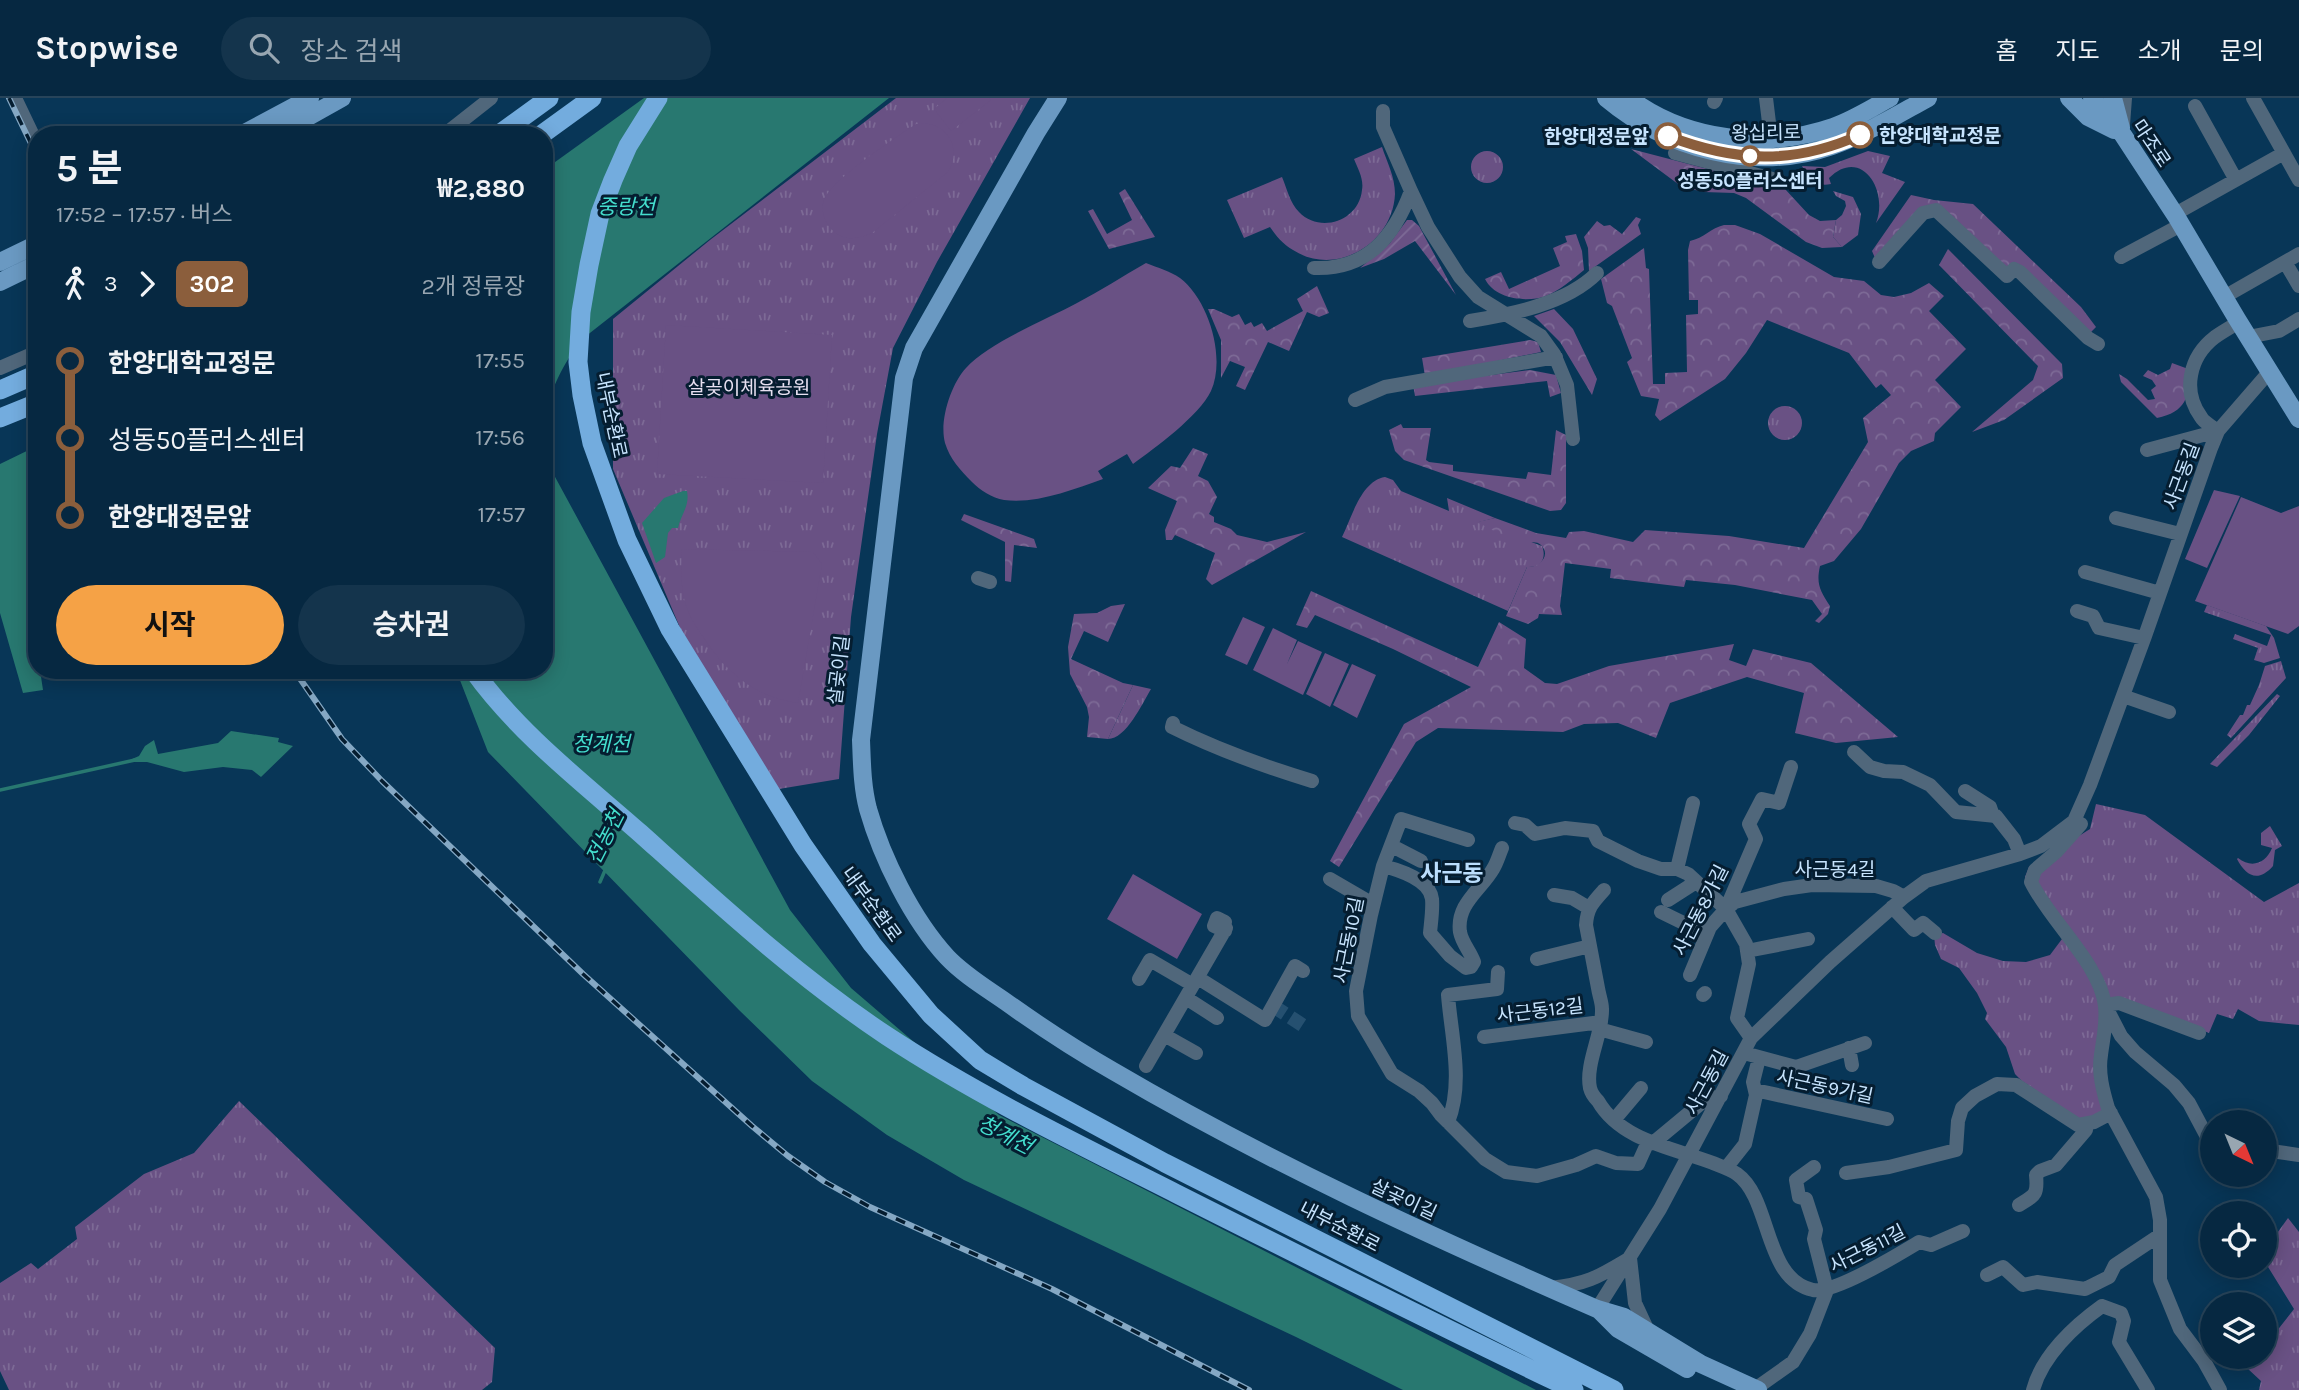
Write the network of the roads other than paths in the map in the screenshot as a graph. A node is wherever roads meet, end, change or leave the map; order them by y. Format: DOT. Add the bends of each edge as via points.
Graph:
graph roads {
  1 [pos="15,98"];
  2 [pos="342,98"];
  3 [pos="491,98"];
  4 [pos="525,98"];
  5 [pos="549,98"];
  6 [pos="593,98"];
  7 [pos="659,98"];
  8 [pos="1046,98"];
  9 [pos="1058,98"];
  10 [pos="1606,98"];
  11 [pos="1629,98"];
  12 [pos="1766,98"];
  13 [pos="1890,98"];
  14 [pos="1928,98"];
  15 [pos="2069,98"];
  16 [pos="2092,98"];
  17 [pos="2113,98"];
  18 [pos="2125,98"];
  19 [pos="2253,98"];
  20 [pos="304,99"];
  21 [pos="2195,106"];
  22 [pos="1383,111"];
  23 [pos="28,126"];
  24 [pos="258,126"];
  25 [pos="292,126"];
  26 [pos="455,126"];
  27 [pos="499,126"];
  28 [pos="510,126"];
  29 [pos="553,126"];
  30 [pos="2123,135"];
  31 [pos="1771,139"];
  32 [pos="1675,153"];
  33 [pos="2284,153"];
  34 [pos="2236,180"];
  35 [pos="2299,180"];
  36 [pos="1780,181"];
  37 [pos="1411,191"];
  38 [pos="2178,220"];
  39 [pos="28,248"];
  40 [pos="2299,254"];
  41 [pos="2121,257"];
  42 [pos="0,262"];
  43 [pos="1879,262"];
  44 [pos="2285,262"];
  45 [pos="28,268"];
  46 [pos="1314,268"];
  47 [pos="1597,273"];
  48 [pos="0,282"];
  49 [pos="2299,286"];
  50 [pos="2224,297"];
  51 [pos="1509,314"];
  52 [pos="2299,319"];
  53 [pos="1470,321"];
  54 [pos="2244,330"];
  55 [pos="2098,344"];
  56 [pos="28,356"];
  57 [pos="1556,357"];
  58 [pos="0,368"];
  59 [pos="2270,371"];
  60 [pos="28,378"];
  61 [pos="0,390"];
  62 [pos="1355,400"];
  63 [pos="28,407"];
  64 [pos="0,418"];
  65 [pos="2299,419"];
  66 [pos="2218,431"];
  67 [pos="1573,439"];
  68 [pos="2147,450"];
  69 [pos="2116,518"];
  70 [pos="2180,534"];
  71 [pos="2085,572"];
  72 [pos="2160,593"];
  73 [pos="2077,611"];
  74 [pos="2144,638"];
  75 [pos="481,679"];
  76 [pos="2123,696"];
  77 [pos="2169,712"];
  78 [pos="1173,723"];
  79 [pos="1854,752"];
  80 [pos="1791,767"];
  81 [pos="1312,781"];
  82 [pos="1965,791"];
  83 [pos="2085,795"];
  84 [pos="1693,803"];
  85 [pos="1993,816"];
  86 [pos="1515,822"];
  87 [pos="1468,840"];
  88 [pos="1392,846"];
  89 [pos="1502,848"];
  90 [pos="2020,854"];
  91 [pos="1421,861"];
  92 [pos="1383,866"];
  93 [pos="1677,869"];
  94 [pos="1330,879"];
  95 [pos="1696,882"];
  96 [pos="1604,890"];
  97 [pos="1554,895"];
  98 [pos="1904,897"];
  99 [pos="1373,904"];
  100 [pos="1892,907"];
  101 [pos="1589,908"];
  102 [pos="1726,909"];
  103 [pos="1225,927"];
  104 [pos="1936,933"];
  105 [pos="1706,934"];
  106 [pos="1808,939"];
  107 [pos="1590,946"];
  108 [pos="1747,951"];
  109 [pos="1537,959"];
  110 [pos="1303,971"];
  111 [pos="1497,972"];
  112 [pos="1690,975"];
  113 [pos="1139,979"];
  114 [pos="1192,987"];
  115 [pos="2105,1005"];
  116 [pos="1217,1018"];
  117 [pos="1600,1026"];
  118 [pos="2199,1033"];
  119 [pos="1164,1035"];
  120 [pos="1484,1037"];
  121 [pos="1751,1038"];
  122 [pos="1646,1042"];
  123 [pos="1865,1043"];
  124 [pos="1849,1048"];
  125 [pos="1196,1053"];
  126 [pos="1744,1053"];
  127 [pos="1759,1058"];
  128 [pos="1852,1065"];
  129 [pos="1146,1066"];
  130 [pos="1641,1088"];
  131 [pos="1755,1090"];
  132 [pos="1721,1096"];
  133 [pos="2111,1113"];
  134 [pos="1444,1119"];
  135 [pos="1886,1119"];
  136 [pos="1197,1120"];
  137 [pos="1614,1120"];
  138 [pos="2200,1121"];
  139 [pos="2087,1124"];
  140 [pos="1653,1143"];
  141 [pos="2277,1152"];
  142 [pos="1690,1154"];
  143 [pos="2299,1155"];
  144 [pos="1814,1167"];
  145 [pos="1726,1168"];
  146 [pos="1846,1172"];
  147 [pos="2019,1205"];
  148 [pos="1963,1231"];
  149 [pos="2160,1235"];
  150 [pos="1630,1258"];
  151 [pos="1987,1275"];
  152 [pos="1549,1288"];
  153 [pos="2087,1288"];
  154 [pos="1827,1290"];
  155 [pos="2102,1306"];
  156 [pos="1597,1309"];
  157 [pos="1648,1331"];
  158 [pos="1566,1366"];
  159 [pos="1756,1389"];
  160 [pos="1574,1390"];
  161 [pos="1614,1390"];
  162 [pos="1627,1390"];
  163 [pos="1733,1390"];
  164 [pos="2033,1390"];
  165 [pos="2148,1390"];
  166 [pos="2220,1390"];
  1 -- 23 [label="street"];
  2 -- 25 [label="main road"];
  3 -- 26 [label="street"];
  4 -- 27 [label="highway"];
  5 -- 28 [label="highway"];
  6 -- 29 [label="highway"];
  7 -- 158 [label="highway, 내부순환로" via="628,146 613,180 589,265 578,362 592,443 626,540 670,629 803,845 872,944 931,1016 980,1060 1012,1080 1165,1163"];
  8 -- 136 [label="main road, 살곶이길" via="904,344 894,376 851,740 853,785 858,812 881,872 909,923 950,971 1067,1052 1171,1112"];
  9 -- 136 [label="main road, 살곶이길" via="914,348 904,378 861,740 863,784 891,867 917,918 947,957 1069,1046"];
  10 -- 14 [label="main road, 왕십리로" via="1636,120 1678,140 1726,154 1765,157 1829,147"];
  11 -- 31 [label="main road, 왕십리로" via="1673,123 1698,131"];
  12 -- 31 [label="street, 왕십리로"];
  13 -- 31 [label="main road, 왕십리로" via="1835,126"];
  15 -- 30 [label="main road" via="2088,117"];
  16 -- 30 [label="main road, 마조로"];
  17 -- 30 [label="main road"];
  18 -- 30 [label="street"];
  19 -- 33 [label="street"];
  20 -- 24 [label="main road"];
  21 -- 34 [label="street"];
  22 -- 37 [label="street" via="1383,127"];
  30 -- 38 [label="main road, 마조로"];
  32 -- 36 [label="street"];
  33 -- 34 [label="street"];
  33 -- 35 [label="street"];
  34 -- 38 [label="street"];
  37 -- 46 [label="street" via="1392,231 1365,256"];
  37 -- 51 [label="street" via="1460,277 1478,297"];
  38 -- 41 [label="street"];
  38 -- 50 [label="main road, 마조로"];
  39 -- 42 [label="main road"];
  40 -- 44 [label="street"];
  43 -- 55 [label="street" via="1923,213 1936,210 2007,276 2014,269 2020,272"];
  44 -- 49 [label="street"];
  44 -- 50 [label="street"];
  45 -- 48 [label="main road"];
  47 -- 51 [label="street" via="1545,304"];
  50 -- 54 [label="main road, 마조로"];
  51 -- 53 [label="street"];
  51 -- 57 [label="street" via="1530,334 1541,336"];
  52 -- 54 [label="street" via="2279,331"];
  54 -- 59 [label="main road, 마조로"];
  54 -- 66 [label="street" via="2213,338 2191,370 2189,393 2201,419"];
  56 -- 58 [label="street"];
  57 -- 62 [label="street" via="1378,388"];
  57 -- 67 [label="street" via="1567,385"];
  59 -- 65 [label="main road, 마조로"];
  59 -- 66 [label="street, 사근동길"];
  60 -- 61 [label="highway"];
  63 -- 64 [label="highway"];
  66 -- 68 [label="street, 사근동길"];
  66 -- 70 [label="street, 사근동길"];
  69 -- 70 [label="street, 사근동길"];
  70 -- 72 [label="street, 사근동길"];
  71 -- 72 [label="street"];
  72 -- 74 [label="street, 사근동길"];
  73 -- 74 [label="street" via="2094,616 2099,628"];
  74 -- 76 [label="street, 사근동길"];
  75 -- 160 [label="highway" via="519,724 734,917 888,1036 1059,1136"];
  76 -- 77 [label="street"];
  76 -- 83 [label="street, 사근동길"];
  78 -- 81 [label="street" via="1172,727 1206,744"];
  79 -- 85 [label="street" via="1870,767 1903,772 1930,785 1956,812"];
  80 -- 102 [label="street, 사근동8가길" via="1779,803 1762,799 1749,824 1756,839"];
  82 -- 85 [label="street" via="1990,807"];
  83 -- 90 [label="street, 사근동길" via="2074,821 2063,831"];
  83 -- 115 [label="street" via="2090,801 2086,817 2035,870 2031,882 2091,969"];
  84 -- 93 [label="street"];
  85 -- 90 [label="street" via="2014,839"];
  86 -- 93 [label="street" via="1535,834 1565,828 1593,831 1598,841 1639,861"];
  87 -- 88 [label="street, 사근동10길" via="1401,819"];
  88 -- 91 [label="street"];
  88 -- 92 [label="street, 사근동10길"];
  89 -- 92 [label="street" via="1494,869 1465,904 1461,916 1462,939 1474,962 1466,968 1430,933 1432,897 1426,887"];
  90 -- 98 [label="street, 사근동길" via="1926,881"];
  92 -- 99 [label="street, 사근동10길"];
  93 -- 95 [label="street"];
  94 -- 99 [label="street"];
  95 -- 102 [label="street"];
  95 -- 105 [label="street" via="1664,906"];
  96 -- 101 [label="street"];
  97 -- 101 [label="street"];
  98 -- 100 [label="street, 사근동길"];
  98 -- 102 [label="street, 사근동4길" via="1876,886 1812,885 1735,902"];
  99 -- 134 [label="street, 사근동10길" via="1356,991 1358,1016 1392,1074 1419,1091"];
  100 -- 104 [label="street" via="1914,930 1923,923"];
  100 -- 121 [label="street, 사근동길"];
  101 -- 107 [label="street, 사근동12길"];
  102 -- 105 [label="street, 사근동8가길"];
  102 -- 108 [label="street"];
  103 -- 114 [label="street"];
  105 -- 112 [label="street, 사근동8가길"];
  106 -- 108 [label="street"];
  107 -- 109 [label="street"];
  107 -- 117 [label="street, 사근동12길" via="1602,1007"];
  108 -- 121 [label="street" via="1749,964 1737,1018"];
  110 -- 114 [label="street" via="1295,966 1265,1020"];
  111 -- 134 [label="street" via="1497,989 1448,995 1455,1098"];
  113 -- 114 [label="street" via="1150,960"];
  114 -- 116 [label="street"];
  114 -- 119 [label="street"];
  115 -- 118 [label="street" via="2119,1003"];
  115 -- 133 [label="street" via="2100,1070"];
  115 -- 138 [label="street" via="2121,1036 2174,1085"];
  117 -- 120 [label="street, 사근동12길"];
  117 -- 122 [label="street, 사근동12길"];
  117 -- 137 [label="street, 사근동12길" via="1590,1088"];
  119 -- 125 [label="street"];
  119 -- 129 [label="street"];
  121 -- 126 [label="street, 사근동길"];
  123 -- 124 [label="street"];
  124 -- 127 [label="street" via="1796,1067"];
  124 -- 128 [label="street"];
  126 -- 127 [label="street"];
  126 -- 132 [label="street, 사근동길"];
  127 -- 131 [label="street"];
  130 -- 137 [label="street"];
  131 -- 135 [label="street, 사근동9가길"];
  131 -- 145 [label="street" via="1745,1144"];
  132 -- 140 [label="street, 사근동10길" via="1706,1099"];
  132 -- 142 [label="street, 사근동길"];
  133 -- 139 [label="street"];
  133 -- 149 [label="street" via="2154,1195"];
  134 -- 140 [label="street, 사근동10길" via="1485,1159 1506,1172 1537,1176 1596,1156 1637,1164 1647,1144"];
  136 -- 152 [label="main road, 살곶이길"];
  137 -- 140 [label="street, 사근동12길"];
  139 -- 146 [label="street" via="2078,1125 2016,1085 1997,1084 1962,1108 1956,1150 1889,1167"];
  139 -- 147 [label="street" via="2056,1165 2036,1175 2034,1196"];
  140 -- 142 [label="street, 사근동12길"];
  141 -- 143 [label="street"];
  142 -- 145 [label="street, 사근동11길"];
  142 -- 150 [label="street, 사근동길"];
  144 -- 154 [label="street" via="1796,1180 1816,1230 1814,1239"];
  145 -- 154 [label="street, 사근동11길" via="1749,1186 1774,1253 1794,1280 1813,1290"];
  148 -- 154 [label="street, 사근동11길" via="1931,1244 1919,1242 1883,1265"];
  149 -- 153 [label="street" via="2115,1265 2109,1277"];
  149 -- 166 [label="street" via="2160,1280 2180,1329"];
  150 -- 152 [label="street" via="1592,1280"];
  150 -- 156 [label="street, 사근동길"];
  150 -- 157 [label="street" via="1635,1303"];
  151 -- 153 [label="street" via="2003,1268 2023,1285 2037,1282"];
  152 -- 156 [label="main road, 살곶이길"];
  153 -- 155 [label="street" via="2101,1299"];
  154 -- 159 [label="street" via="1793,1362"];
  155 -- 164 [label="street" via="2052,1354"];
  155 -- 165 [label="street" via="2121,1313 2124,1321 2119,1342"];
  156 -- 157 [label="main road, 살곶이길"];
  156 -- 163 [label="main road, 살곶이길" via="1618,1329"];
  157 -- 159 [label="main road, 살곶이길" via="1701,1364"];
  158 -- 161 [label="highway, 내부순환로"];
  158 -- 162 [label="highway"];
}
